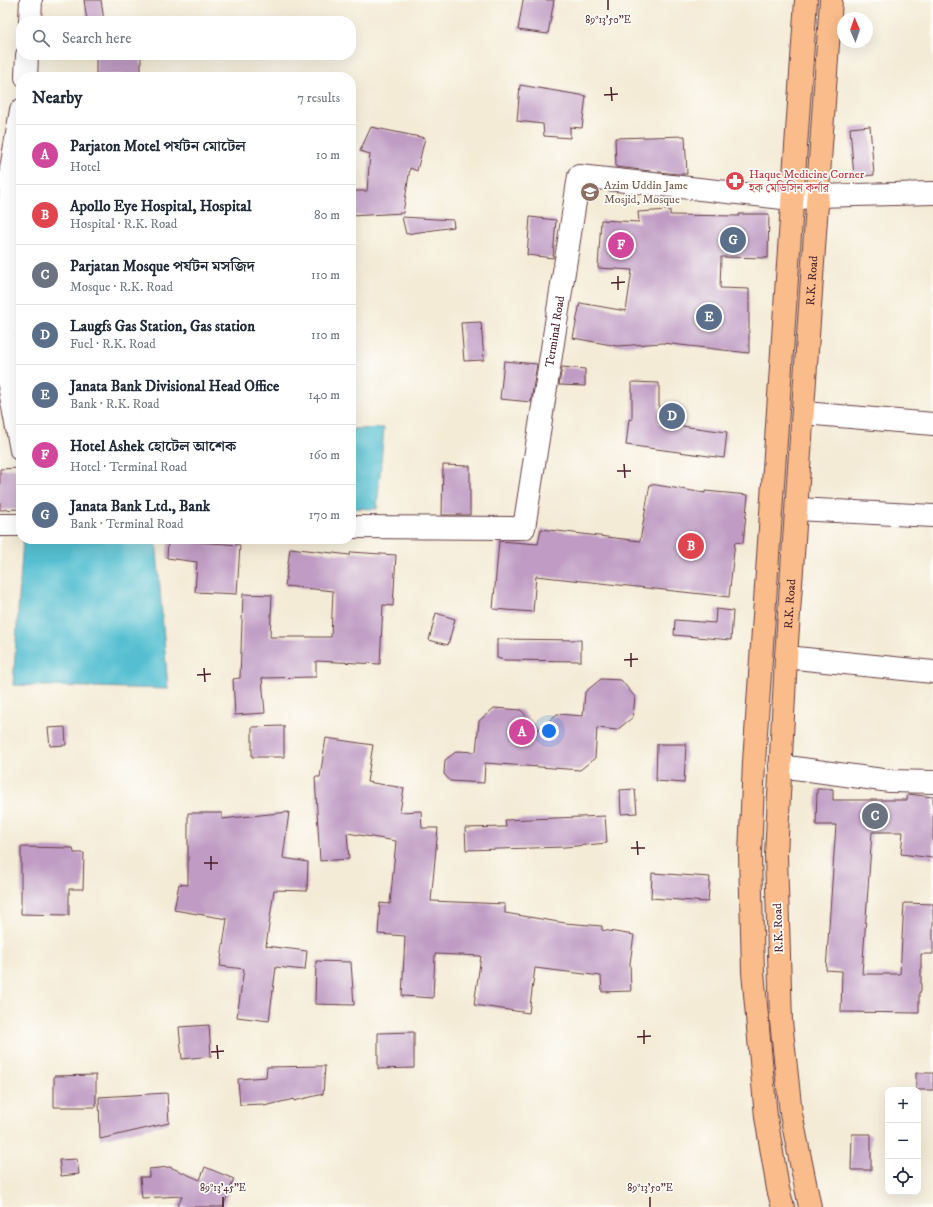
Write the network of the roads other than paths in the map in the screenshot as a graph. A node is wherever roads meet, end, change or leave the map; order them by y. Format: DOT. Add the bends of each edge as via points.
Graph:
graph roads {
  1 [pos="31,0"];
  2 [pos="806,0"];
  3 [pos="831,0"];
  4 [pos="30,16"];
  5 [pos="27,60"];
  6 [pos="26,72"];
  7 [pos="16,140"];
  8 [pos="933,193"];
  9 [pos="817,196"];
  10 [pos="792,199"];
  11 [pos="804,414"];
  12 [pos="16,423"];
  13 [pos="933,424"];
  14 [pos="797,509"];
  15 [pos="933,516"];
  16 [pos="0,525"];
  17 [pos="16,525"];
  18 [pos="356,527"];
  19 [pos="786,657"];
  20 [pos="933,672"];
  21 [pos="780,766"];
  22 [pos="933,782"];
  23 [pos="783,1207"];
  24 [pos="810,1207"];
  1 -- 4 [label="street"];
  2 -- 10 [label="highway, R.K. Road"];
  3 -- 9 [label="highway, R.K. Road"];
  5 -- 6 [label="street"];
  7 -- 12 [label="street" via="11,169 5,364"];
  8 -- 9 [label="street"];
  9 -- 10 [label="street"];
  9 -- 11 [label="highway, R.K. Road"];
  10 -- 18 [label="street, Terminal Road" via="579,176 524,528"];
  10 -- 23 [label="highway, R.K. Road" via="750,854 753,972 766,1117"];
  11 -- 13 [label="street"];
  11 -- 14 [label="highway, R.K. Road"];
  14 -- 15 [label="street"];
  14 -- 19 [label="highway, R.K. Road"];
  16 -- 17 [label="street"];
  19 -- 20 [label="street"];
  19 -- 21 [label="highway, R.K. Road"];
  21 -- 22 [label="street" via="890,781"];
  21 -- 24 [label="highway, R.K. Road" via="776,855 781,1021 791,1114"];
}
